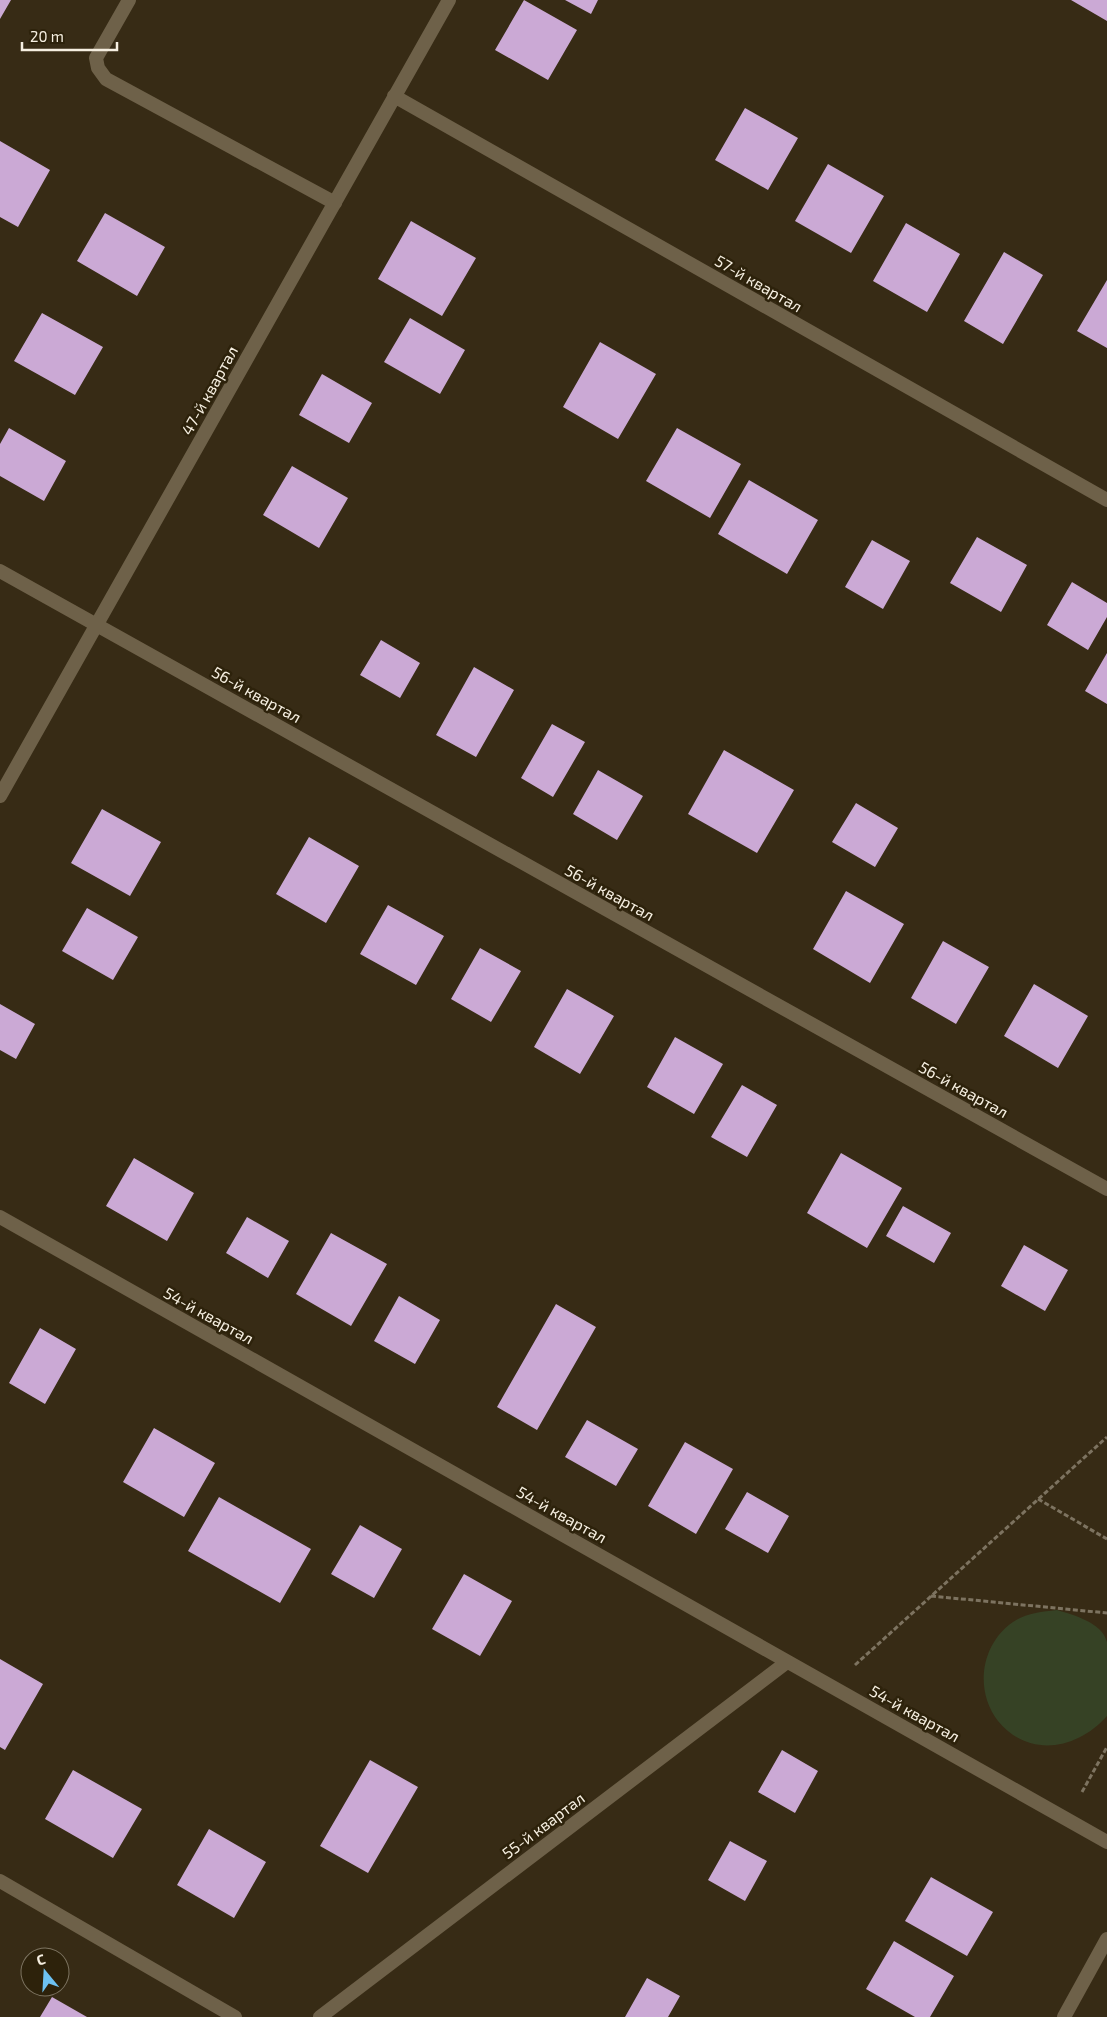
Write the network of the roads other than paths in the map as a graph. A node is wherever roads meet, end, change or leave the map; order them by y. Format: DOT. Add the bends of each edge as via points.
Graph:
graph roads {
  1 [pos="129,0"];
  2 [pos="449,0"];
  3 [pos="394,96"];
  4 [pos="335,202"];
  5 [pos="1107,500"];
  6 [pos="0,570"];
  7 [pos="96,625"];
  8 [pos="0,796"];
  9 [pos="1107,1189"];
  10 [pos="0,1217"];
  11 [pos="788,1662"];
  12 [pos="1107,1842"];
  13 [pos="0,1881"];
  14 [pos="1107,1940"];
  15 [pos="235,2017"];
  16 [pos="320,2017"];
  17 [pos="1064,2017"];
  1 -- 4 [label="street" via="96,58 106,79"];
  2 -- 3 [label="street, 47-й квартал"];
  3 -- 4 [label="street, 47-й квартал"];
  3 -- 5 [label="street, 57-й квартал"];
  4 -- 7 [label="street, 47-й квартал"];
  6 -- 7 [label="street, 56-й квартал"];
  7 -- 8 [label="street, 47-й квартал"];
  7 -- 9 [label="street, 56-й квартал"];
  10 -- 11 [label="street, 54-й квартал"];
  11 -- 12 [label="street, 54-й квартал"];
  11 -- 16 [label="street, 55-й квартал"];
  13 -- 15 [label="street"];
  14 -- 17 [label="street"];
}
